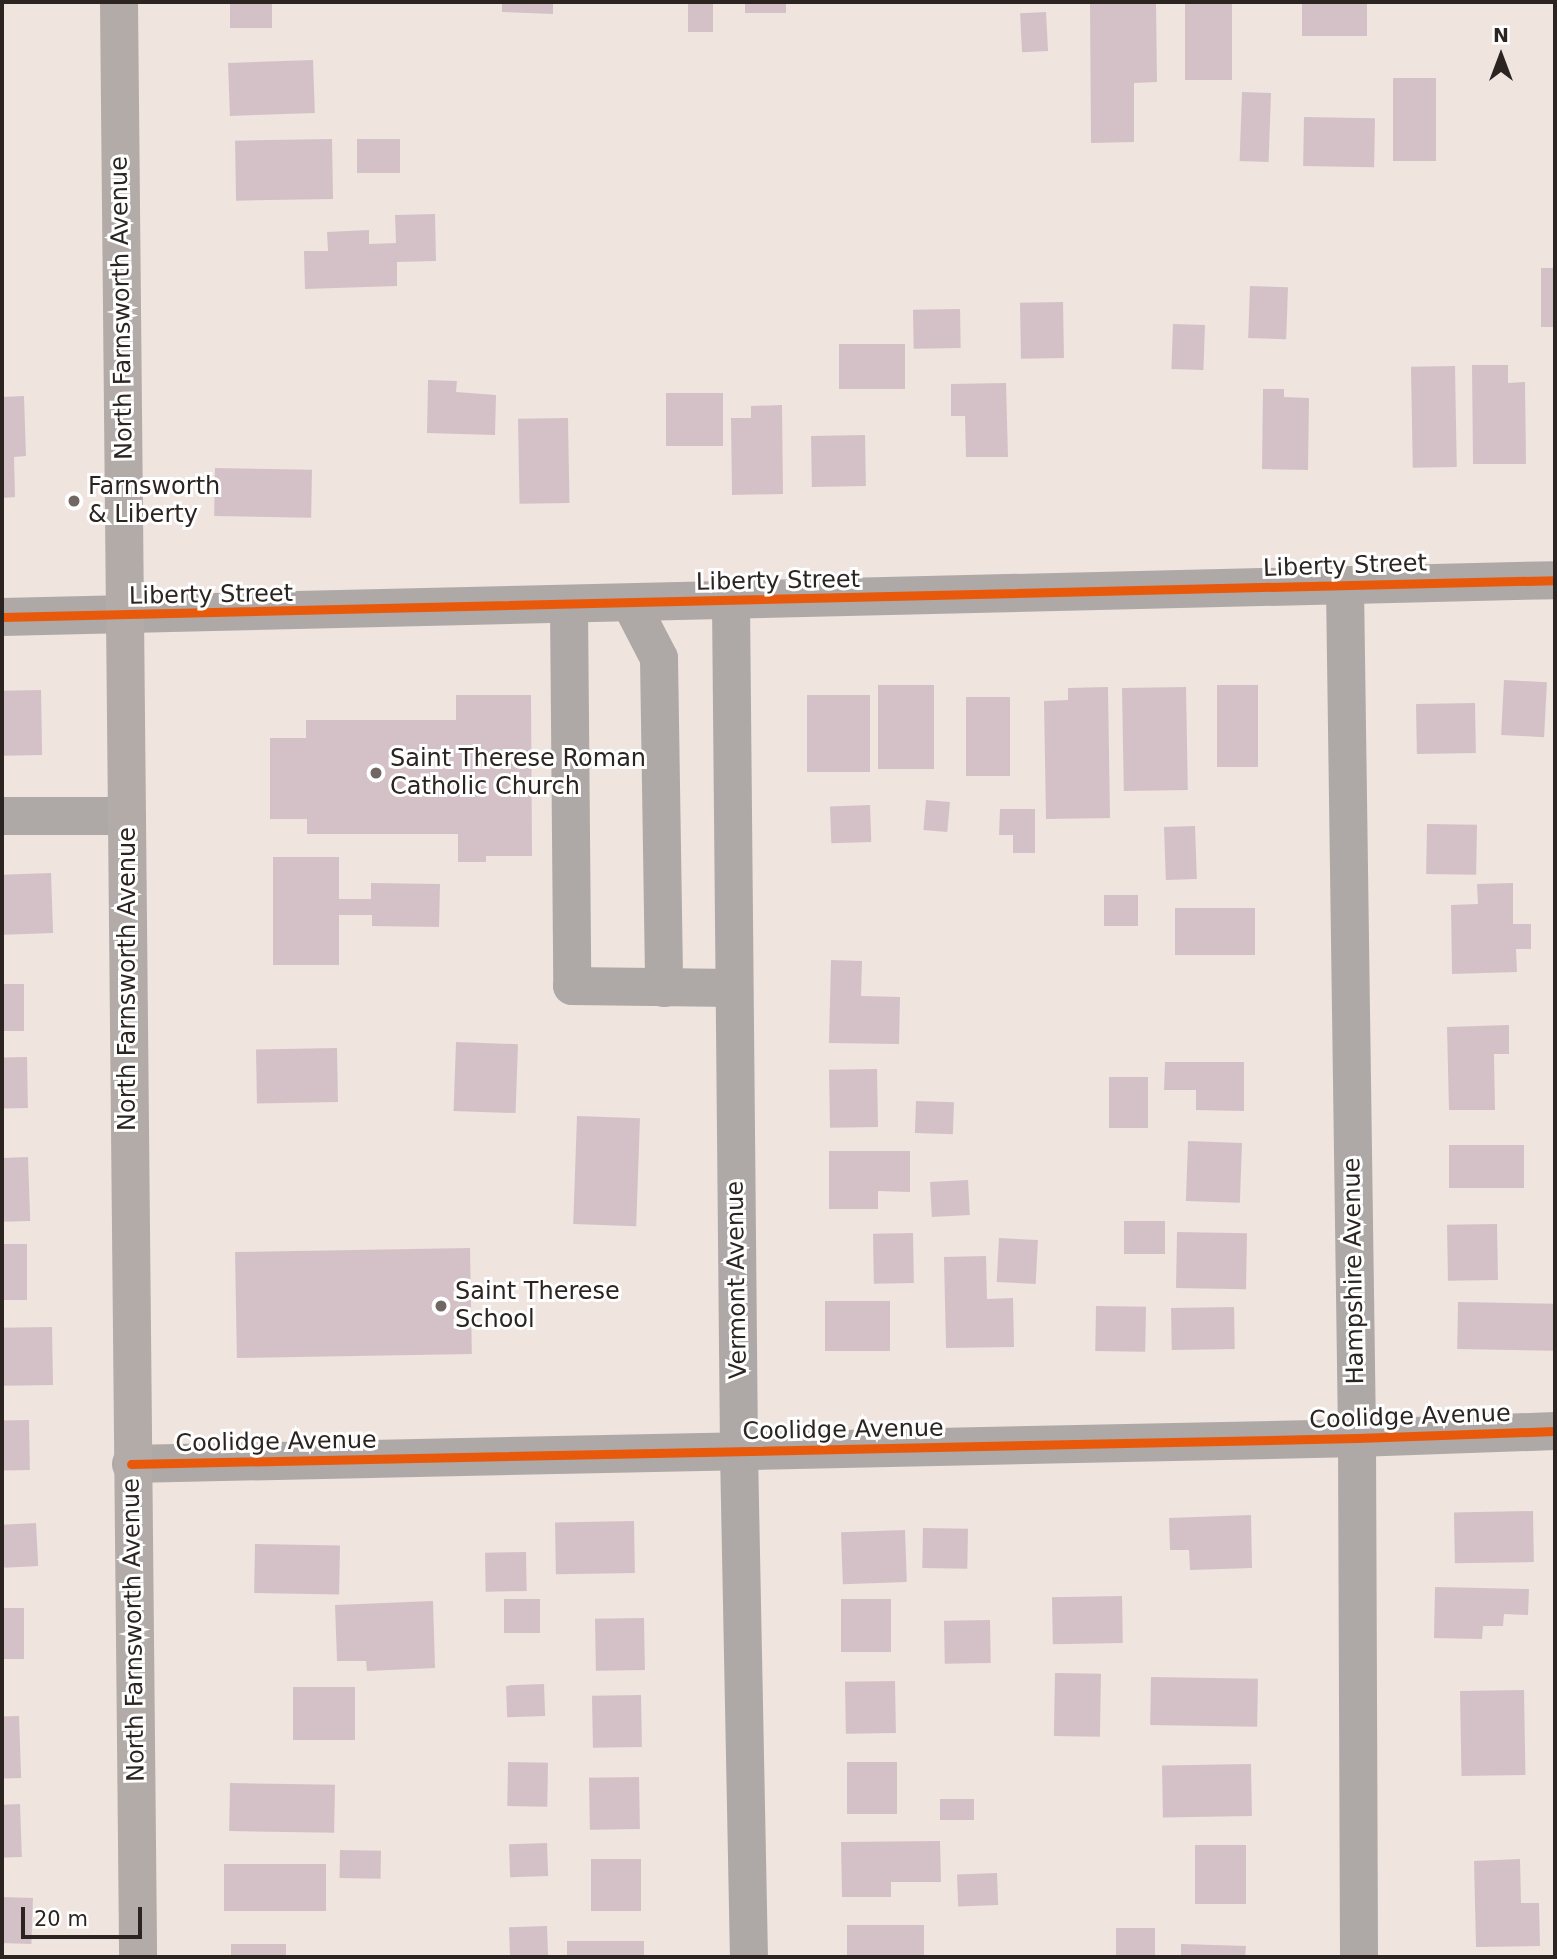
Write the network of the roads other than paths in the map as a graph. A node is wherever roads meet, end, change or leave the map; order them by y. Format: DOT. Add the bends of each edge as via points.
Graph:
graph roads {
  1 [pos="119,2"];
  2 [pos="1555,580"];
  3 [pos="1345,586"];
  4 [pos="731,602"];
  5 [pos="631,604"];
  6 [pos="569,606"];
  7 [pos="2,617"];
  8 [pos="126,617"];
  9 [pos="2,816"];
  10 [pos="127,816"];
  11 [pos="664,988"];
  12 [pos="734,988"];
  13 [pos="1555,1431"];
  14 [pos="1357,1438"];
  15 [pos="739,1452"];
  16 [pos="131,1464"];
  17 [pos="138,1957"];
  18 [pos="749,1957"];
  19 [pos="1359,1957"];
  1 -- 8 [label="main road, North Farnsworth Avenue"];
  2 -- 3 [label="street, Liberty Street"];
  3 -- 4 [label="street, Liberty Street"];
  3 -- 14 [label="street, Hampshire Avenue"];
  4 -- 5 [label="street, Liberty Street"];
  4 -- 12 [label="street, Vermont Avenue"];
  5 -- 6 [label="street, Liberty Street"];
  5 -- 11 [label="street" via="659,658"];
  6 -- 8 [label="street, Liberty Street"];
  6 -- 11 [label="street" via="572,986"];
  7 -- 8 [label="street, Liberty Street"];
  8 -- 10 [label="main road, North Farnsworth Avenue"];
  9 -- 10 [label="street"];
  10 -- 16 [label="main road, North Farnsworth Avenue"];
  11 -- 12 [label="street"];
  12 -- 15 [label="street, Vermont Avenue"];
  13 -- 14 [label="street, Coolidge Avenue"];
  14 -- 15 [label="street, Coolidge Avenue"];
  14 -- 19 [label="street, Hampshire Avenue"];
  15 -- 16 [label="street, Coolidge Avenue"];
  15 -- 18 [label="street, Vermont Avenue"];
  16 -- 17 [label="main road, North Farnsworth Avenue"];
}
